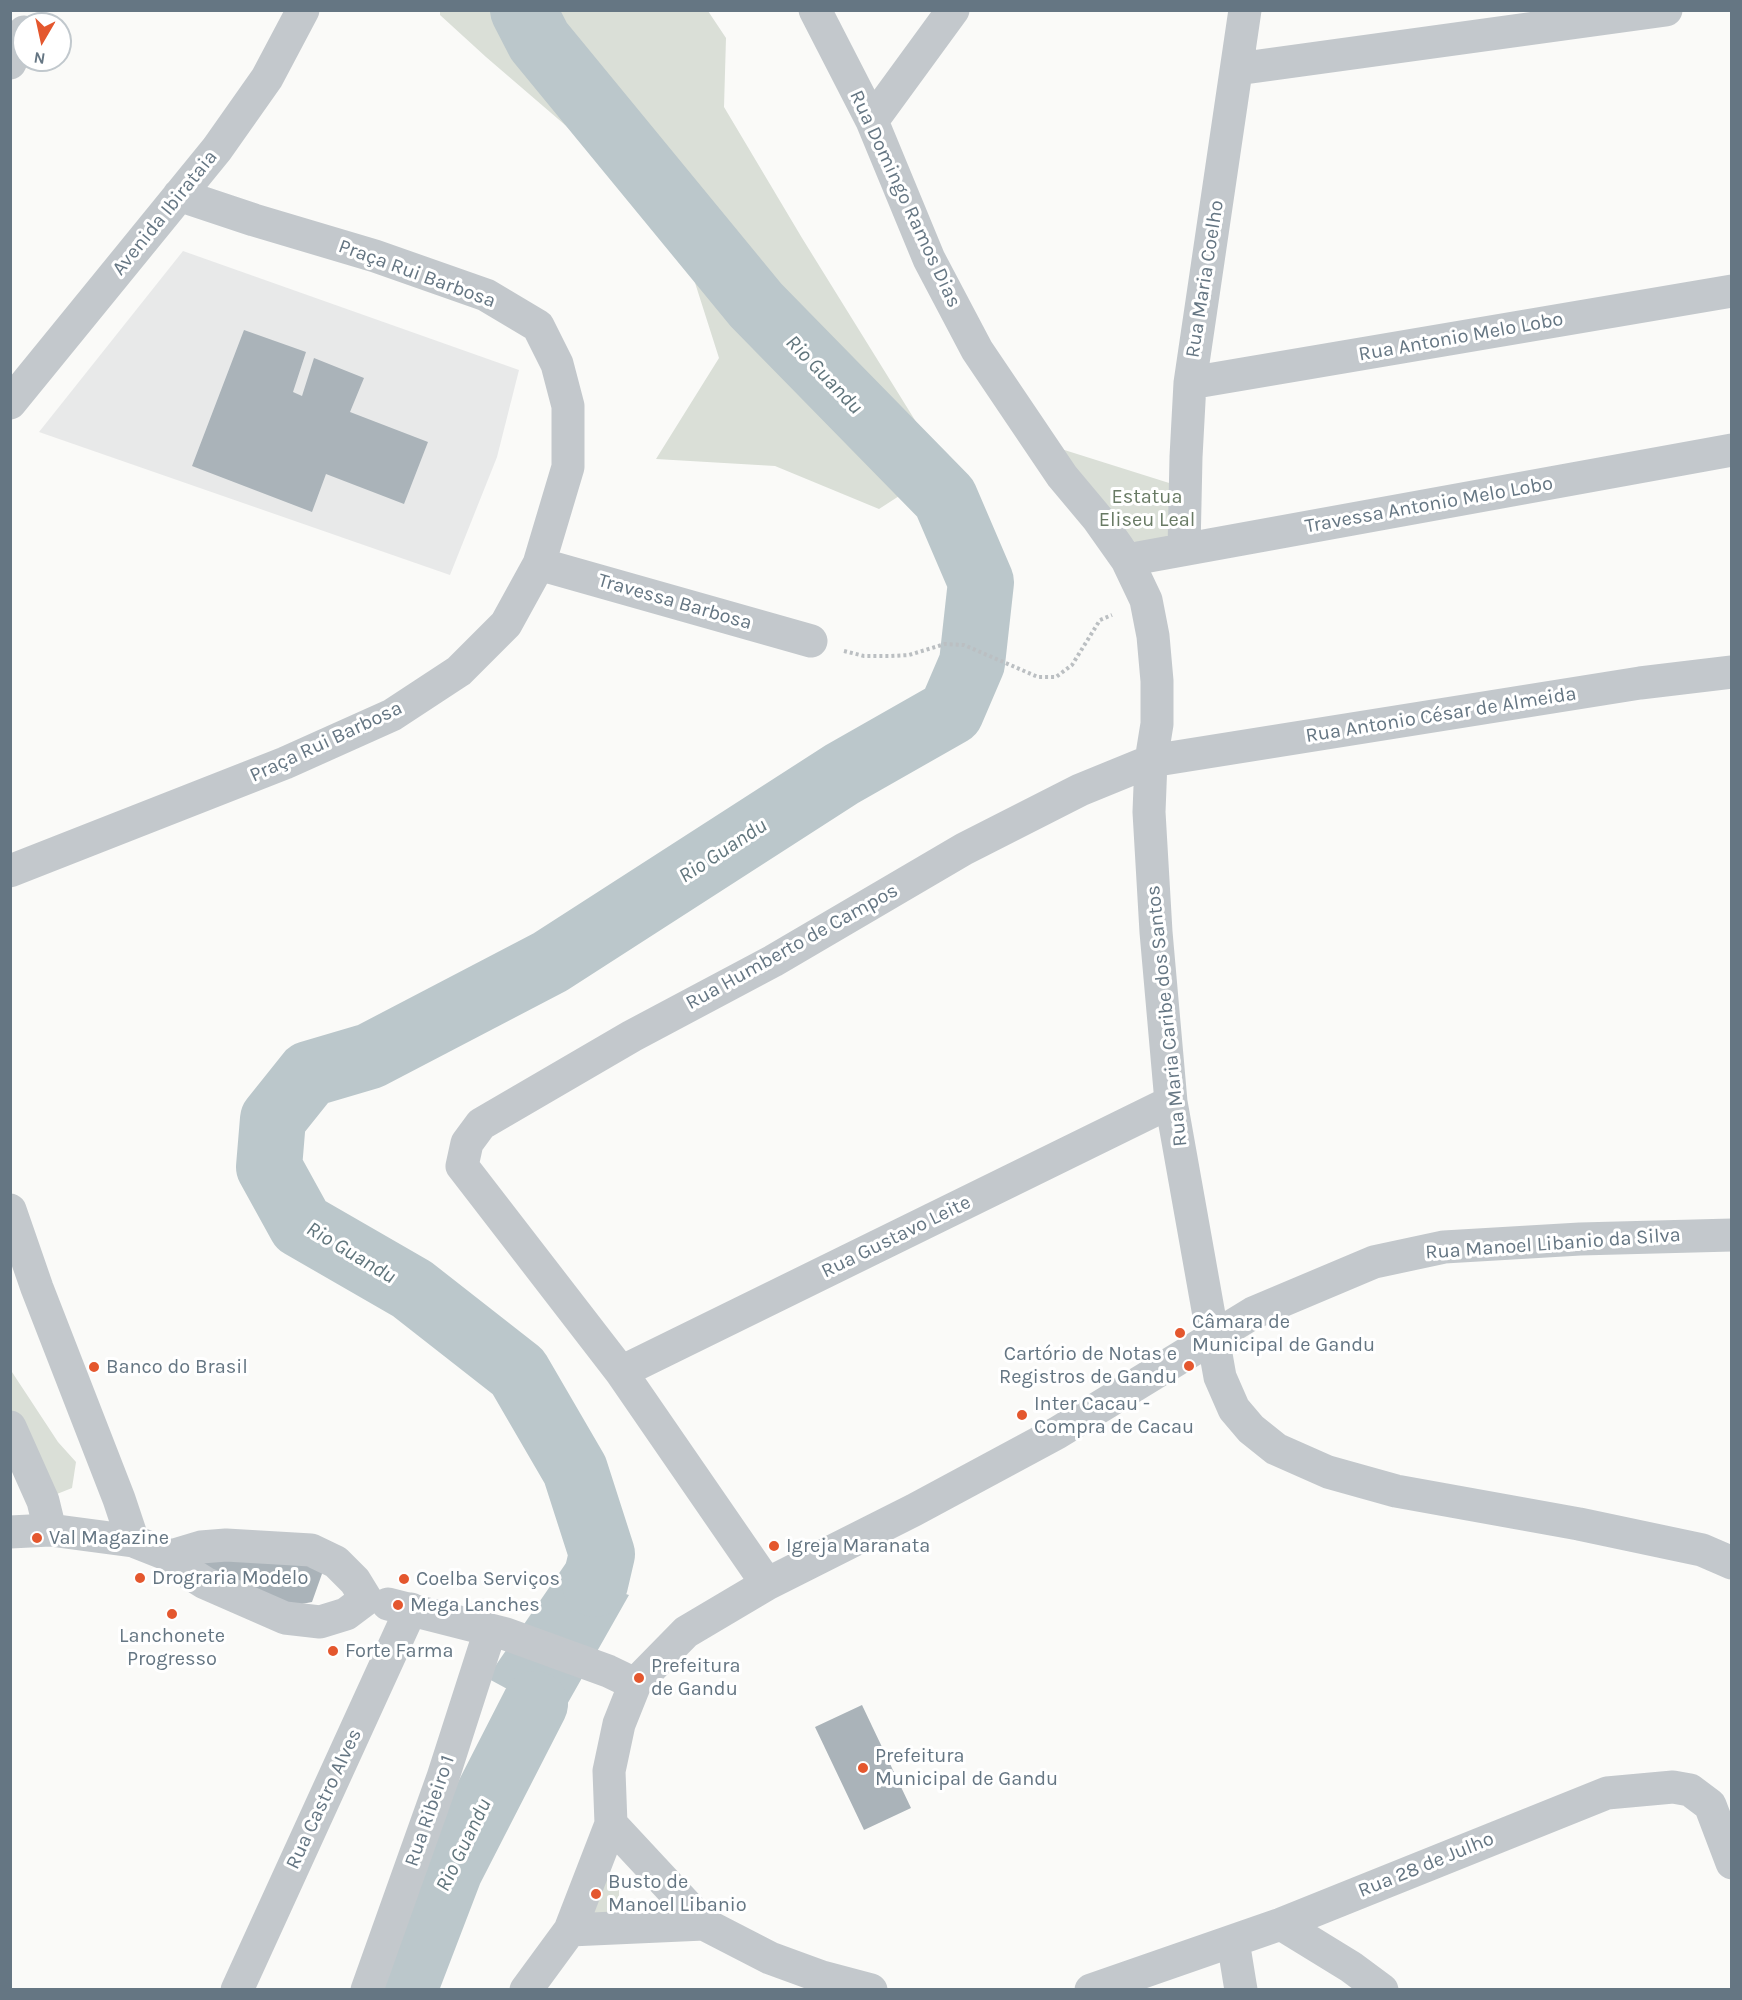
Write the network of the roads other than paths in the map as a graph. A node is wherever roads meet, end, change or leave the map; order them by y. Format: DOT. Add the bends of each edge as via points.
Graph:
graph roads {
  1 [pos="303,10"];
  2 [pos="815,10"];
  3 [pos="953,10"];
  4 [pos="1245,10"];
  5 [pos="1666,10"];
  6 [pos="1237,69"];
  7 [pos="872,121"];
  8 [pos="179,195"];
  9 [pos="1731,291"];
  10 [pos="1190,383"];
  11 [pos="10,403"];
  12 [pos="1731,450"];
  13 [pos="1184,549"];
  14 [pos="1127,560"];
  15 [pos="538,564"];
  16 [pos="1146,600"];
  17 [pos="811,641"];
  18 [pos="1731,672"];
  19 [pos="1151,761"];
  20 [pos="10,871"];
  21 [pos="1171,1102"];
  22 [pos="10,1210"];
  23 [pos="1731,1235"];
  24 [pos="1212,1339"];
  25 [pos="621,1372"];
  26 [pos="10,1427"];
  27 [pos="50,1530"];
  28 [pos="10,1533"];
  29 [pos="133,1541"];
  30 [pos="171,1556"];
  31 [pos="1731,1563"];
  32 [pos="767,1584"];
  33 [pos="366,1599"];
  34 [pos="411,1609"];
  35 [pos="498,1633"];
  36 [pos="621,1677"];
  37 [pos="611,1824"];
  38 [pos="1730,1859"];
  39 [pos="704,1924"];
  40 [pos="1281,1924"];
  41 [pos="570,1930"];
  42 [pos="1233,1941"];
  43 [pos="237,1989"];
  44 [pos="367,1989"];
  45 [pos="526,1989"];
  46 [pos="871,1989"];
  47 [pos="1091,1989"];
  48 [pos="1241,1989"];
  49 [pos="1382,1989"];
  1 -- 8 [label="street, Avenida Ibirataia" via="267,78"];
  2 -- 7 [label="street, Rua Domingo Ramos Dias"];
  3 -- 7 [label="street"];
  4 -- 6 [label="street, Rua Maria Coelho"];
  5 -- 6 [label="street"];
  6 -- 10 [label="street, Rua Maria Coelho"];
  7 -- 14 [label="street, Rua Domingo Ramos Dias" via="928,259 977,350 1062,476"];
  8 -- 11 [label="street, Avenida Ibirataia"];
  8 -- 15 [label="street, Praça Rui Barbosa" via="486,295 538,326 558,364 568,406 568,467"];
  9 -- 10 [label="street, Rua Antonio Melo Lobo"];
  10 -- 13 [label="street, Rua Maria Coelho"];
  12 -- 13 [label="street, Travessa Antonio Melo Lobo"];
  13 -- 14 [label="street, Travessa Antonio Melo Lobo"];
  14 -- 16 [label="street, Rua Domingo Ramos Dias"];
  15 -- 17 [label="street, Travessa Barbosa"];
  15 -- 20 [label="street, Praça Rui Barbosa" via="506,624 459,671 392,715 285,763"];
  16 -- 19 [label="street, Rua Maria Caribe dos Santos" via="1157,681 1157,724"];
  18 -- 19 [label="street, Rua Antonio César de Almeida"];
  19 -- 21 [label="street, Rua Maria Caribe dos Santos" via="1149,812 1156,932"];
  19 -- 25 [label="street, Rua Humberto de Campos" via="1080,790 964,849 481,1124 467,1143 462,1166"];
  21 -- 24 [label="street, Rua Maria Caribe dos Santos"];
  21 -- 25 [label="street, Rua Gustavo Leite"];
  22 -- 29 [label="street"];
  23 -- 24 [label="street, Rua Manoel Libanio da Silva" via="1444,1247 1374,1262 1253,1313"];
  24 -- 31 [label="street, Rua Maria Caribe dos Santos" via="1220,1377 1234,1409 1251,1429 1276,1449 1328,1472 1396,1491 1702,1550"];
  24 -- 32 [label="street, Rua Manoel Libanio da Silva" via="1057,1432"];
  25 -- 32 [label="street"];
  26 -- 27 [label="street" via="43,1501"];
  27 -- 28 [label="street"];
  27 -- 29 [label="street"];
  29 -- 30 [label="street"];
  30 -- 33 [label="street" via="226,1545 311,1550 336,1562"];
  30 -- 33 [label="street" via="205,1583 285,1618 320,1622 346,1614"];
  32 -- 36 [label="street, Rua Manoel Libanio da Silva" via="686,1632"];
  33 -- 34 [label="street"];
  34 -- 35 [label="street"];
  34 -- 43 [label="street, Rua Castro Alves"];
  35 -- 36 [label="street"];
  35 -- 44 [label="street, Rua Ribeiro 1"];
  36 -- 37 [label="street, Rua Manoel Libanio da Silva" via="619,1724 609,1771"];
  37 -- 39 [label="street"];
  37 -- 41 [label="street"];
  38 -- 40 [label="street, Rua 28 de Julho" via="1710,1805 1690,1790 1673,1787 1607,1793"];
  39 -- 41 [label="street"];
  39 -- 46 [label="street" via="770,1958"];
  40 -- 42 [label="street, Rua 28 de Julho"];
  40 -- 49 [label="street"];
  41 -- 45 [label="street"];
  42 -- 47 [label="street, Rua 28 de Julho"];
  42 -- 48 [label="street"];
}
